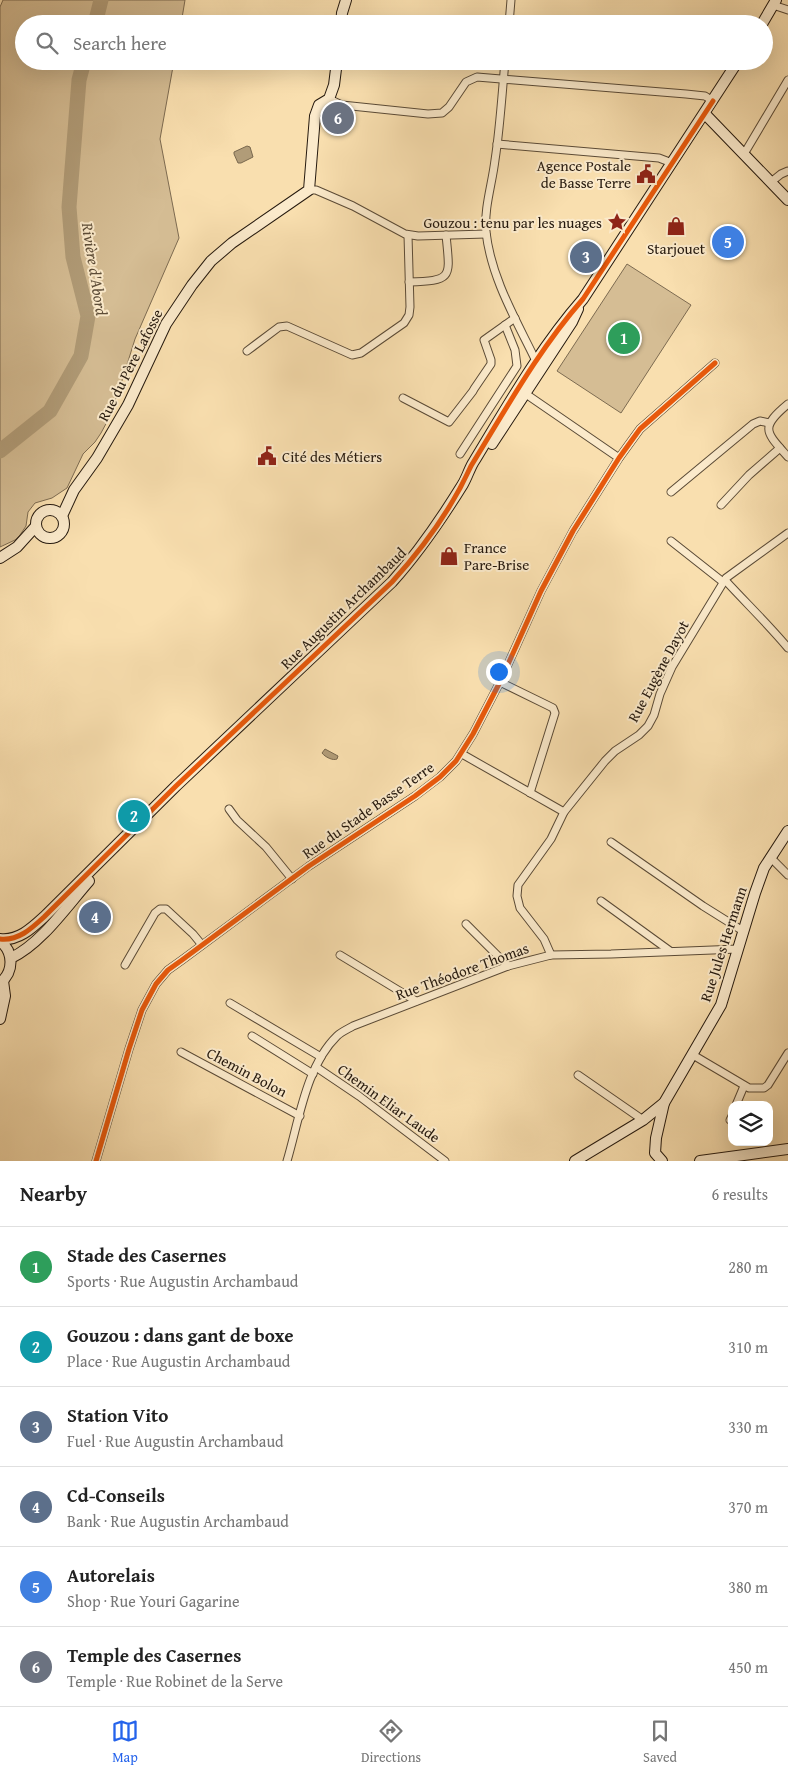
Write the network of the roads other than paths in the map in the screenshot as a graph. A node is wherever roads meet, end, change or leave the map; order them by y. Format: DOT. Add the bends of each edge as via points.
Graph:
graph roads {
  1 [pos="346,0"];
  2 [pos="511,0"];
  3 [pos="774,2"];
  4 [pos="788,10"];
  5 [pos="342,15"];
  6 [pos="510,15"];
  7 [pos="767,15"];
  8 [pos="335,70"];
  9 [pos="504,70"];
  10 [pos="733,70"];
  11 [pos="504,79"];
  12 [pos="788,80"];
  13 [pos="329,99"];
  14 [pos="713,102"];
  15 [pos="705,114"];
  16 [pos="499,144"];
  17 [pos="744,154"];
  18 [pos="672,163"];
  19 [pos="788,171"];
  20 [pos="771,182"];
  21 [pos="309,190"];
  22 [pos="788,200"];
  23 [pos="486,234"];
  24 [pos="408,235"];
  25 [pos="446,235"];
  26 [pos="409,282"];
  27 [pos="515,318"];
  28 [pos="505,325"];
  29 [pos="247,351"];
  30 [pos="541,363"];
  31 [pos="715,363"];
  32 [pos="522,391"];
  33 [pos="403,398"];
  34 [pos="788,404"];
  35 [pos="769,423"];
  36 [pos="780,448"];
  37 [pos="460,454"];
  38 [pos="788,457"];
  39 [pos="619,458"];
  40 [pos="74,490"];
  41 [pos="672,492"];
  42 [pos="721,505"];
  43 [pos="52,510"];
  44 [pos="62,516"];
  45 [pos="36,526"];
  46 [pos="788,533"];
  47 [pos="43,536"];
  48 [pos="671,541"];
  49 [pos="17,547"];
  50 [pos="0,558"];
  51 [pos="724,581"];
  52 [pos="788,648"];
  53 [pos="500,682"];
  54 [pos="462,754"];
  55 [pos="530,793"];
  56 [pos="229,809"];
  57 [pos="564,812"];
  58 [pos="143,820"];
  59 [pos="788,831"];
  60 [pos="611,842"];
  61 [pos="770,857"];
  62 [pos="788,875"];
  63 [pos="292,879"];
  64 [pos="601,901"];
  65 [pos="466,924"];
  66 [pos="743,930"];
  67 [pos="0,940"];
  68 [pos="202,945"];
  69 [pos="738,950"];
  70 [pos="670,952"];
  71 [pos="340,955"];
  72 [pos="551,955"];
  73 [pos="11,958"];
  74 [pos="125,965"];
  75 [pos="508,966"];
  76 [pos="1,982"];
  77 [pos="416,1002"];
  78 [pos="230,1003"];
  79 [pos="0,1019"];
  80 [pos="252,1036"];
  81 [pos="181,1052"];
  82 [pos="788,1053"];
  83 [pos="693,1055"];
  84 [pos="321,1057"];
  85 [pos="315,1070"];
  86 [pos="578,1074"];
  87 [pos="744,1086"];
  88 [pos="738,1101"];
  89 [pos="664,1103"];
  90 [pos="300,1116"];
  91 [pos="644,1120"];
  92 [pos="788,1149"];
  93 [pos="96,1161"];
  94 [pos="287,1161"];
  95 [pos="445,1161"];
  96 [pos="575,1161"];
  97 [pos="662,1161"];
  98 [pos="700,1161"];
  1 -- 5 [label="street"];
  2 -- 6 [label="street"];
  3 -- 4 [label="street"];
  3 -- 7 [label="street"];
  8 -- 13 [label="street"];
  9 -- 11 [label="street"];
  10 -- 14 [label="street, Rue Augustin Archambaud"];
  11 -- 13 [label="street" via="477,76 466,82 450,107 442,113 342,105"];
  11 -- 14 [label="street" via="705,96"];
  11 -- 16 [label="street"];
  12 -- 17 [label="street"];
  13 -- 21 [label="street" via="319,105 315,116"];
  14 -- 15 [label="street, Rue Augustin Archambaud"];
  15 -- 17 [label="street"];
  15 -- 18 [label="street, Rue Augustin Archambaud"];
  16 -- 18 [label="street" via="659,158"];
  16 -- 23 [label="street" via="487,201"];
  17 -- 20 [label="street"];
  18 -- 30 [label="street, Rue Augustin Archambaud" via="583,299 566,318"];
  19 -- 20 [label="street"];
  20 -- 22 [label="street"];
  21 -- 24 [label="street" via="352,206"];
  21 -- 40 [label="street, Rue du Père Lafosse" via="232,243 211,261 192,285 166,324 115,429"];
  23 -- 25 [label="street"];
  23 -- 27 [label="street" via="490,255"];
  24 -- 25 [label="street"];
  24 -- 26 [label="street"];
  25 -- 26 [label="street" via="449,265 443,278 434,282"];
  26 -- 29 [label="street" via="409,315 404,323 361,353 352,355 286,326 279,327"];
  27 -- 28 [label="street"];
  27 -- 30 [label="street"];
  28 -- 33 [label="street" via="484,340 491,364 449,422"];
  28 -- 37 [label="street" via="515,350 517,366"];
  30 -- 32 [label="street, Rue Augustin Archambaud"];
  31 -- 39 [label="street, Rue du Stade Basse Terre" via="640,429"];
  32 -- 39 [label="street"];
  32 -- 58 [label="street, Rue Augustin Archambaud" via="412,560"];
  34 -- 35 [label="street"];
  35 -- 36 [label="street" via="768,431"];
  35 -- 41 [label="street" via="753,424"];
  36 -- 38 [label="street"];
  36 -- 42 [label="street"];
  39 -- 53 [label="street, Rue du Stade Basse Terre" via="568,540"];
  40 -- 43 [label="street, Rue du Père Lafosse"];
  40 -- 44 [label="street, Rue du Père Lafosse"];
  43 -- 44 [label="street"];
  43 -- 45 [label="street" via="40,514"];
  44 -- 47 [label="street" via="65,525 61,534 51,538"];
  45 -- 47 [label="street"];
  45 -- 49 [label="street"];
  46 -- 51 [label="street, Rue Eugène Dayot"];
  47 -- 49 [label="street"];
  48 -- 51 [label="street"];
  49 -- 50 [label="street"];
  51 -- 52 [label="street"];
  51 -- 57 [label="street, Rue Eugène Dayot" via="672,667 648,726 605,761"];
  53 -- 54 [label="street, Rue du Stade Basse Terre"];
  53 -- 55 [label="street" via="547,705 555,713"];
  54 -- 55 [label="street"];
  54 -- 63 [label="street, Rue du Stade Basse Terre" via="415,796"];
  55 -- 57 [label="street"];
  56 -- 63 [label="street"];
  57 -- 72 [label="street, Rue Eugène Dayot" via="551,839 517,890 520,908 544,938"];
  58 -- 67 [label="street, Rue Augustin Archambaud" via="30,930 9,940"];
  58 -- 73 [label="street, Rue Augustin Archambaud" via="48,928 26,950"];
  59 -- 61 [label="street, Rue Jules Hermann"];
  60 -- 66 [label="street"];
  61 -- 62 [label="street"];
  61 -- 66 [label="street, Rue Jules Hermann"];
  63 -- 68 [label="street, Rue du Stade Basse Terre"];
  64 -- 70 [label="street"];
  65 -- 75 [label="street"];
  66 -- 69 [label="street, Rue Jules Hermann"];
  67 -- 73 [label="street"];
  68 -- 74 [label="street" via="166,909 160,909 155,912"];
  68 -- 93 [label="street, Rue du Stade Basse Terre" via="168,970 145,1004"];
  69 -- 70 [label="street, Rue Théodore Thomas"];
  69 -- 83 [label="street, Rue Jules Hermann" via="721,1005"];
  70 -- 72 [label="street, Rue Théodore Thomas"];
  71 -- 77 [label="street"];
  72 -- 75 [label="street, Rue Théodore Thomas"];
  73 -- 76 [label="street" via="10,969"];
  75 -- 77 [label="street, Rue Théodore Thomas"];
  76 -- 79 [label="street" via="5,996"];
  77 -- 84 [label="street, Rue Théodore Thomas" via="338,1034"];
  78 -- 84 [label="street"];
  80 -- 85 [label="street, Chemin Eliar Laude"];
  81 -- 90 [label="street, Chemin Bolon"];
  82 -- 87 [label="street" via="768,1085 756,1089"];
  83 -- 87 [label="street"];
  83 -- 89 [label="street, Rue Jules Hermann"];
  84 -- 85 [label="street, Rue Théodore Thomas"];
  85 -- 90 [label="street, Rue Théodore Thomas"];
  85 -- 95 [label="street, Chemin Eliar Laude" via="359,1096"];
  86 -- 91 [label="street"];
  87 -- 88 [label="street"];
  89 -- 91 [label="street, Rue Jules Hermann"];
  89 -- 97 [label="street" via="656,1138 656,1153"];
  90 -- 94 [label="street, Rue Théodore Thomas"];
  91 -- 96 [label="street, Rue Jules Hermann"];
  92 -- 98 [label="street"];
}
